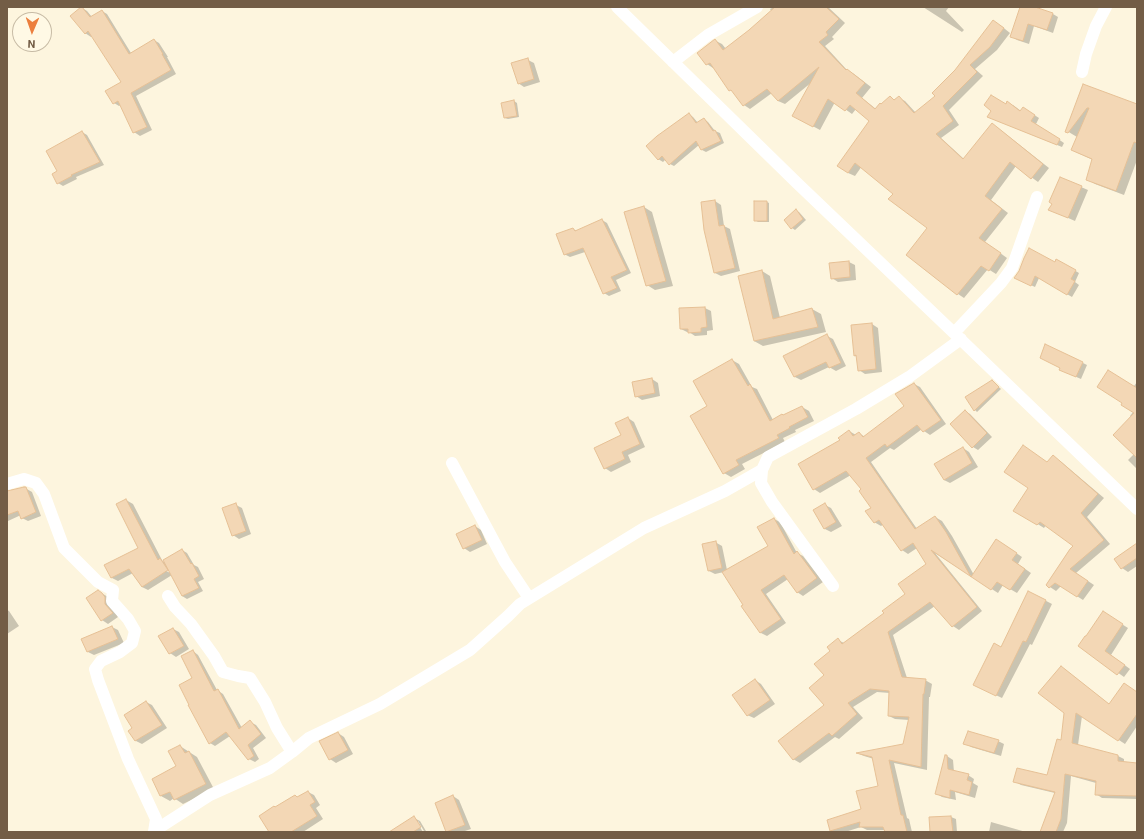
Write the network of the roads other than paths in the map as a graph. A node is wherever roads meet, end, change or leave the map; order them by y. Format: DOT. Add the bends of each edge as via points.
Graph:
graph roads {
  1 [pos="617,7"];
  2 [pos="757,7"];
  3 [pos="1106,7"];
  4 [pos="673,62"];
  5 [pos="1082,72"];
  6 [pos="1037,197"];
  7 [pos="958,336"];
  8 [pos="452,463"];
  9 [pos="762,470"];
  10 [pos="7,484"];
  11 [pos="1137,509"];
  12 [pos="834,586"];
  13 [pos="168,596"];
  14 [pos="529,598"];
  15 [pos="292,752"];
  16 [pos="154,832"];
  1 -- 4 [label="street"];
  2 -- 4 [label="street" via="708,34"];
  3 -- 5 [label="street" via="1096,26"];
  4 -- 7 [label="street"];
  6 -- 7 [label="street" via="1012,268"];
  7 -- 9 [label="street" via="909,377 768,457"];
  7 -- 11 [label="street"];
  8 -- 14 [label="street" via="504,562"];
  9 -- 12 [label="street" via="761,483 772,502"];
  9 -- 14 [label="street" via="725,491 644,528"];
  10 -- 16 [label="street" via="24,479 36,483 44,494 64,548 98,582 113,590 112,601 135,631 132,643 101,661 95,669 128,759 156,819"];
  13 -- 15 [label="street" via="191,624 223,672 250,678"];
  14 -- 15 [label="street" via="470,650 380,704 309,738"];
  15 -- 16 [label="street" via="270,768 210,795"];
}
